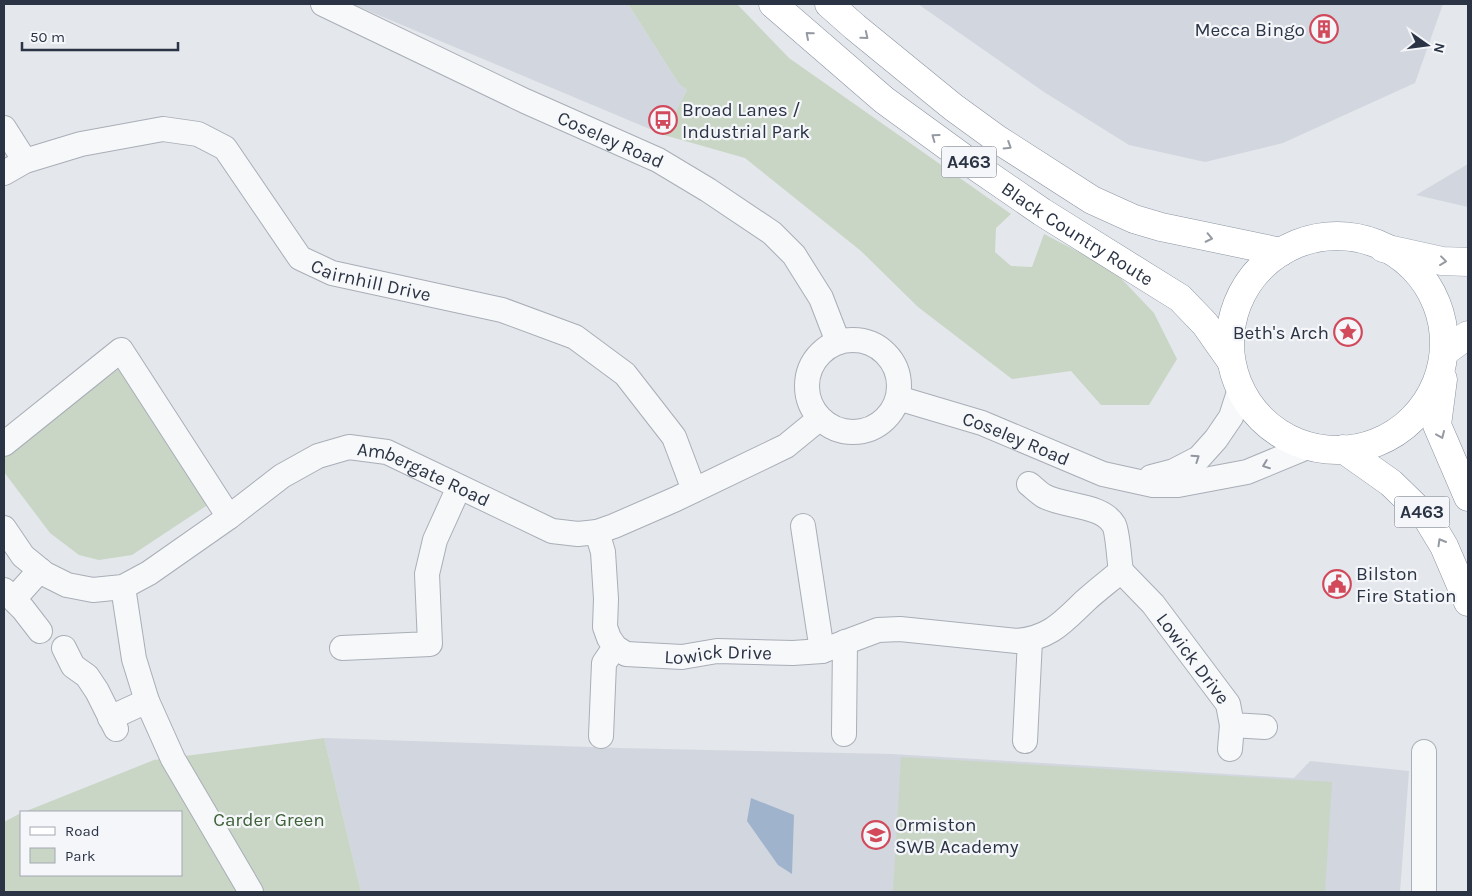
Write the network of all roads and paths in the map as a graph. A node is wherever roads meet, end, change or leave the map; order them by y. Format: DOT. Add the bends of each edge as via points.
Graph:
graph roads {
  1 [pos="323,4"];
  2 [pos="773,4"];
  3 [pos="829,4"];
  4 [pos="4,128"];
  5 [pos="25,161"];
  6 [pos="4,172"];
  7 [pos="1383,248"];
  8 [pos="1281,252"];
  9 [pos="1468,262"];
  10 [pos="838,342"];
  11 [pos="1453,352"];
  12 [pos="1231,361"];
  13 [pos="1240,389"];
  14 [pos="898,398"];
  15 [pos="819,419"];
  16 [pos="4,444"];
  17 [pos="1310,446"];
  18 [pos="1343,449"];
  19 [pos="1134,480"];
  20 [pos="1029,484"];
  21 [pos="459,487"];
  22 [pos="694,490"];
  23 [pos="1468,497"];
  24 [pos="229,517"];
  25 [pos="803,526"];
  26 [pos="4,528"];
  27 [pos="597,532"];
  28 [pos="40,570"];
  29 [pos="1121,571"];
  30 [pos="123,587"];
  31 [pos="9,595"];
  32 [pos="1468,602"];
  33 [pos="40,631"];
  34 [pos="1030,640"];
  35 [pos="845,642"];
  36 [pos="64,648"];
  37 [pos="342,648"];
  38 [pos="615,648"];
  39 [pos="822,651"];
  40 [pos="147,700"];
  41 [pos="1232,724"];
  42 [pos="1265,728"];
  43 [pos="844,734"];
  44 [pos="601,736"];
  45 [pos="1025,741"];
  46 [pos="1230,749"];
  47 [pos="1424,752"];
  48 [pos="251,892"];
  49 [pos="1424,892"];
  1 -- 10 [label="street, Coseley Road" via="658,160 708,190 772,233 794,256 821,298"];
  12 -- 2 [label="main road, Black Country Route / A463, one-way" via="1205,324 1180,298 1042,212 957,153 884,100"];
  3 -- 8 [label="main road, Black Country Route / A463, one-way" via="953,107 1092,200 1161,227"];
  4 -- 5 [label="street"];
  5 -- 6 [label="street, Cairnhill Drive"];
  5 -- 22 [label="street, Cairnhill Drive" via="81,144 164,129 198,134 225,148 300,258 332,273 502,310 575,337 625,374 674,437"];
  7 -- 8 [label="main road, A463" via="1351,238 1332,237 1306,241"];
  7 -- 9 [label="main road, one-way" via="1442,262"];
  7 -- 11 [label="main road, A463" via="1408,266 1429,291"];
  8 -- 12 [label="main road, A463" via="1255,274 1238,302 1230,333"];
  10 -- 14 [label="street" via="868,342 880,348 898,375"];
  10 -- 15 [label="street" via="816,358 810,369 806,386 809,401"];
  11 -- 18 [label="main road, A463" via="1430,397 1408,420 1393,432 1368,444"];
  11 -- 23 [label="main road, A463, one-way" via="1437,425"];
  12 -- 13 [label="main road, A463"];
  13 -- 17 [label="main road, A463" via="1266,424 1292,440"];
  19 -- 13 [label="street, Coseley Road, one-way" via="1174,471 1200,458 1231,417"];
  14 -- 15 [label="street" via="889,416 865,431 851,433 834,429"];
  14 -- 19 [label="street, Coseley Road" via="982,423 1103,474"];
  15 -- 22 [label="street, Ambergate Road" via="786,446"];
  16 -- 24 [label="street" via="122,350"];
  17 -- 18 [label="main road, A463"];
  17 -- 19 [label="street, Coseley Road, one-way" via="1247,472 1213,480 1178,485 1153,485"];
  32 -- 18 [label="main road, A463, one-way" via="1444,546 1427,518 1391,483"];
  20 -- 29 [label="street" via="1044,496 1106,516 1114,526"];
  21 -- 24 [label="street, Ambergate Road" via="387,452 349,447 318,456 282,476"];
  21 -- 27 [label="street, Ambergate Road" via="552,531"];
  21 -- 37 [label="street" via="435,540 427,574 430,644"];
  22 -- 27 [label="street, Ambergate Road"];
  24 -- 30 [label="street, Ambergate Road" via="150,573"];
  25 -- 39 [label="street"];
  26 -- 28 [label="street, Ambergate Road" via="23,556"];
  27 -- 38 [label="street" via="603,552 605,628"];
  28 -- 30 [label="street, Ambergate Road" via="67,585 93,590"];
  28 -- 31 [label="street"];
  29 -- 34 [label="street, Lowick Drive" via="1061,625"];
  29 -- 41 [label="street, Lowick Drive" via="1153,604 1228,704"];
  30 -- 40 [label="street" via="134,659"];
  31 -- 33 [label="street"];
  34 -- 35 [label="street, Lowick Drive" via="1017,642 900,628 878,630"];
  34 -- 45 [label="street"];
  35 -- 39 [label="street, Lowick Drive"];
  35 -- 43 [label="street"];
  36 -- 40 [label="street" via="73,666 87,676 113,723"];
  38 -- 39 [label="street, Lowick Drive" via="636,656 682,657 717,651"];
  38 -- 44 [label="street" via="604,663"];
  40 -- 48 [label="street" via="173,759"];
  41 -- 42 [label="street, Lowick Drive"];
  41 -- 46 [label="street"];
  47 -- 49 [label="street"];
}
